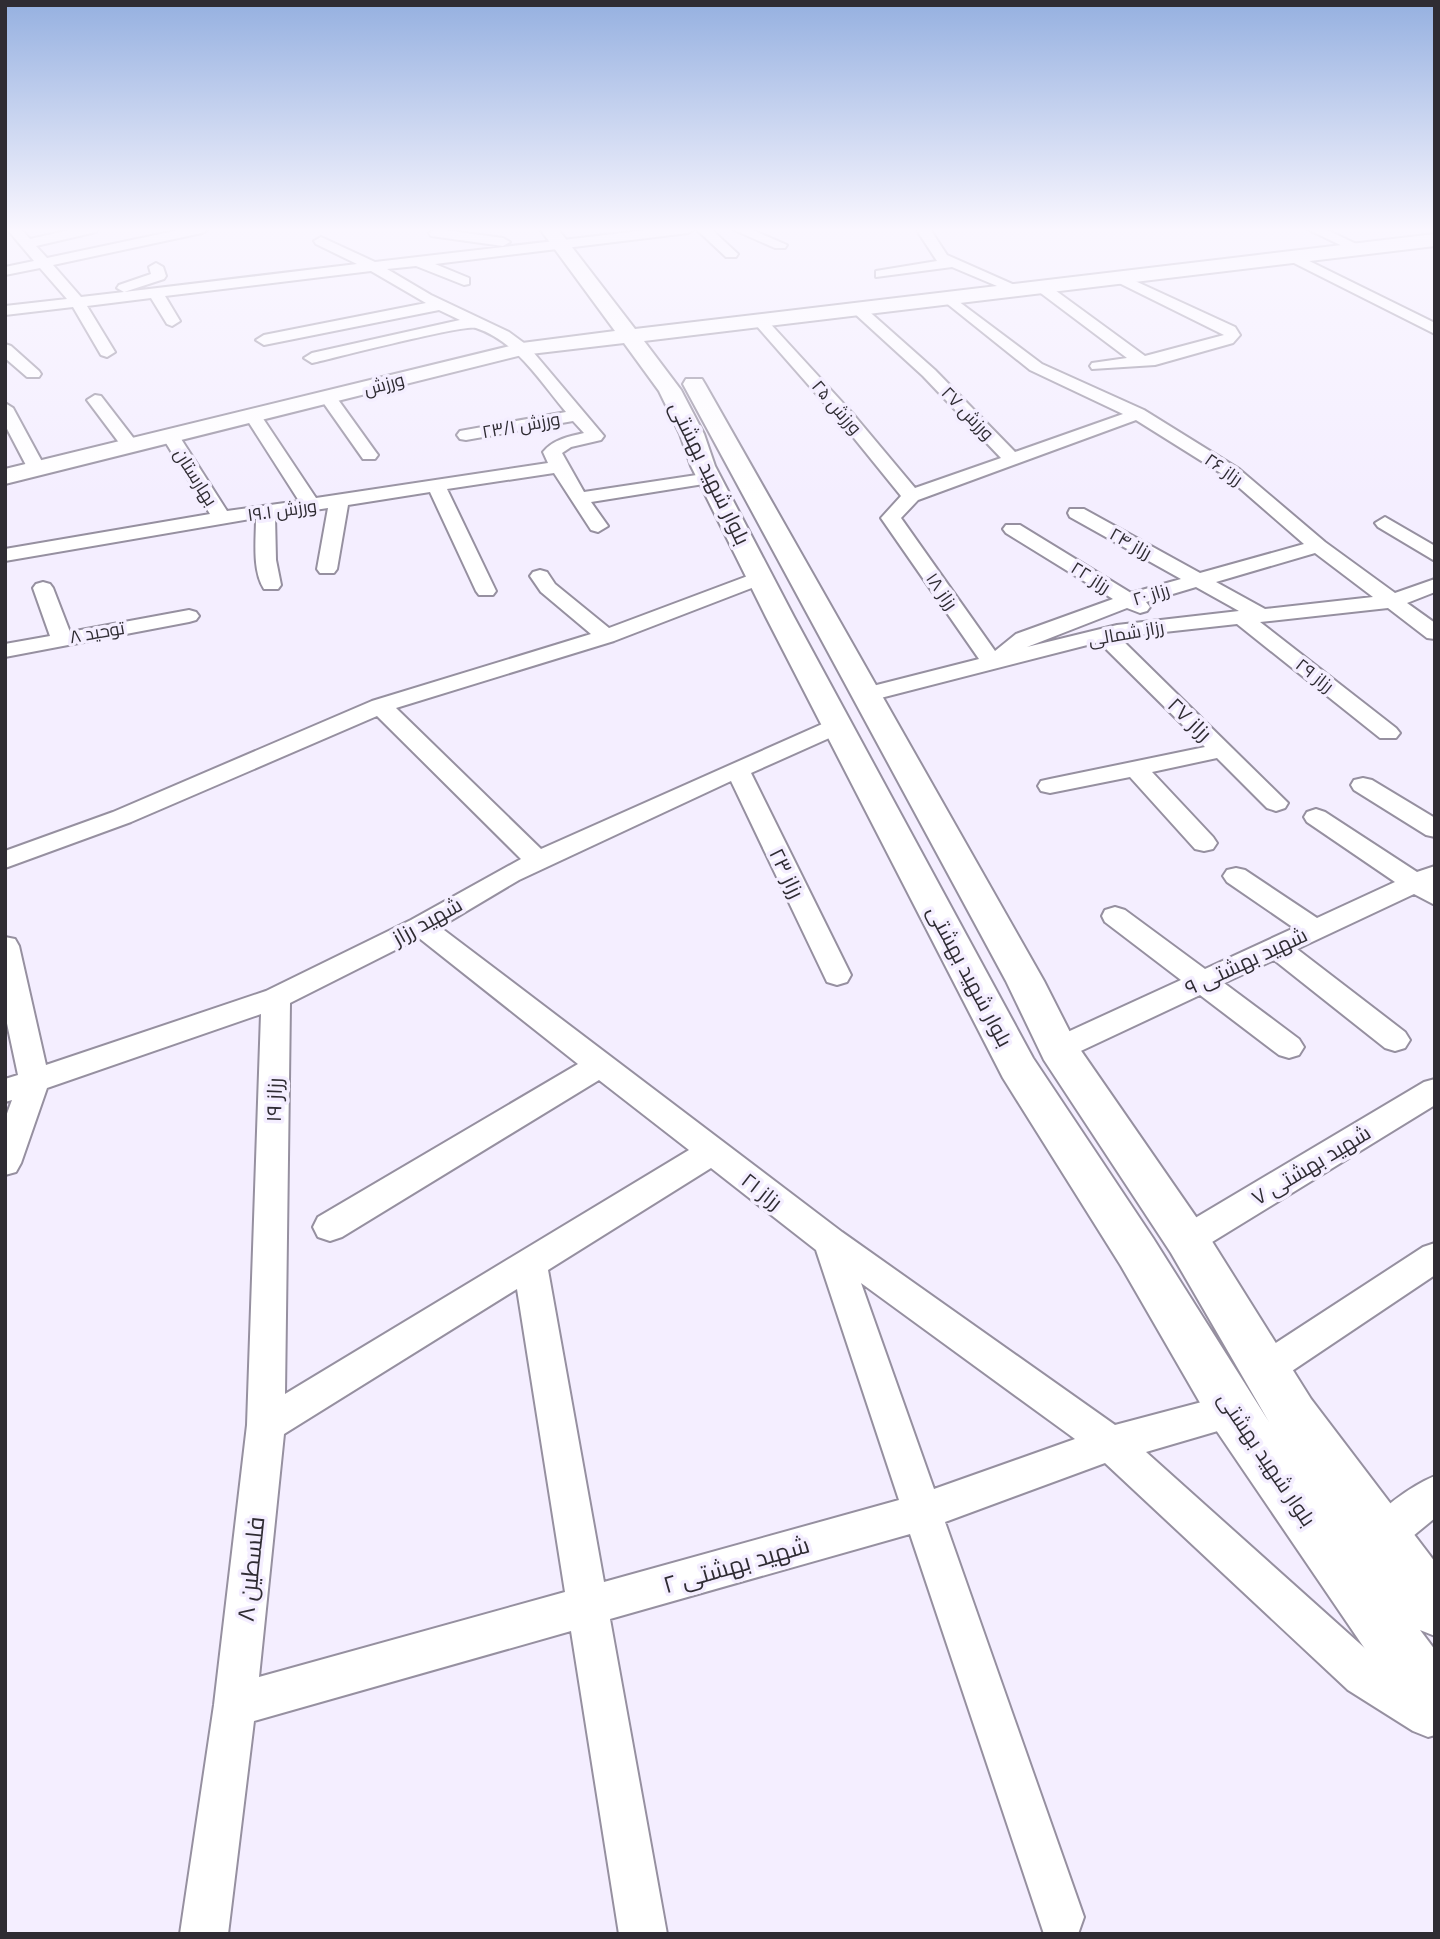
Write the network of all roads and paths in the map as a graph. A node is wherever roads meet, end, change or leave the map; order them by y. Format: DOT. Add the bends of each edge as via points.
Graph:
graph roads {
  1 [pos="30,319"];
  2 [pos="88,319"];
  3 [pos="367,319"];
  4 [pos="472,319"];
  5 [pos="628,319"];
  6 [pos="774,319"];
  7 [pos="870,319"];
  8 [pos="976,319"];
  9 [pos="1077,319"];
  10 [pos="1208,319"];
  11 [pos="1416,319"];
  12 [pos="475,321"];
  13 [pos="760,321"];
  14 [pos="5,325"];
  15 [pos="1435,329"];
  16 [pos="639,334"];
  17 [pos="264,340"];
  18 [pos="5,349"];
  19 [pos="523,349"];
  20 [pos="107,352"];
  21 [pos="312,358"];
  22 [pos="1142,362"];
  23 [pos="1098,366"];
  24 [pos="33,374"];
  25 [pos="328,398"];
  26 [pos="95,400"];
  27 [pos="5,408"];
  28 [pos="1138,414"];
  29 [pos="252,415"];
  30 [pos="577,415"];
  31 [pos="170,435"];
  32 [pos="466,435"];
  33 [pos="129,444"];
  34 [pos="369,455"];
  35 [pos="1013,460"];
  36 [pos="559,467"];
  37 [pos="37,469"];
  38 [pos="5,477"];
  39 [pos="710,478"];
  40 [pos="437,487"];
  41 [pos="911,496"];
  42 [pos="579,498"];
  43 [pos="339,501"];
  44 [pos="311,505"];
  45 [pos="266,512"];
  46 [pos="1077,513"];
  47 [pos="222,518"];
  48 [pos="1385,523"];
  49 [pos="598,526"];
  50 [pos="1013,528"];
  51 [pos="1318,545"];
  52 [pos="5,555"];
  53 [pos="1435,555"];
  54 [pos="327,569"];
  55 [pos="540,576"];
  56 [pos="1197,580"];
  57 [pos="271,585"];
  58 [pos="1435,585"];
  59 [pos="43,588"];
  60 [pos="486,591"];
  61 [pos="767,591"];
  62 [pos="812,600"];
  63 [pos="1129,601"];
  64 [pos="1393,601"];
  65 [pos="1250,615"];
  66 [pos="189,616"];
  67 [pos="1169,625"];
  68 [pos="1435,633"];
  69 [pos="1104,635"];
  70 [pos="606,636"];
  71 [pos="62,639"];
  72 [pos="5,652"];
  73 [pos="993,663"];
  74 [pos="865,695"];
  75 [pos="380,706"];
  76 [pos="837,726"];
  77 [pos="1388,733"];
  78 [pos="1222,750"];
  79 [pos="1135,768"];
  80 [pos="738,770"];
  81 [pos="1363,785"];
  82 [pos="1050,786"];
  83 [pos="1276,803"];
  84 [pos="1315,817"];
  85 [pos="1435,829"];
  86 [pos="1204,843"];
  87 [pos="5,860"];
  88 [pos="538,861"];
  89 [pos="1236,876"];
  90 [pos="1428,884"];
  91 [pos="1115,916"];
  92 [pos="421,926"];
  93 [pos="1314,929"];
  94 [pos="5,946"];
  95 [pos="1276,947"];
  96 [pos="837,975"];
  97 [pos="1202,982"];
  98 [pos="276,998"];
  99 [pos="1395,1040"];
  100 [pos="1289,1048"];
  101 [pos="1058,1049"];
  102 [pos="600,1065"];
  103 [pos="20,1086"];
  104 [pos="1435,1090"];
  105 [pos="712,1152"];
  106 [pos="5,1163"];
  107 [pos="271,1203"];
  108 [pos="330,1227"];
  109 [pos="1186,1240"];
  110 [pos="830,1242"];
  111 [pos="1435,1257"];
  112 [pos="530,1265"];
  113 [pos="1264,1370"];
  114 [pos="1232,1411"];
  115 [pos="266,1425"];
  116 [pos="1111,1444"];
  117 [pos="1435,1494"];
  118 [pos="922,1512"];
  119 [pos="1382,1536"];
  120 [pos="588,1606"];
  121 [pos="1435,1608"];
  122 [pos="1435,1700"];
  123 [pos="235,1705"];
  124 [pos="1435,1720"];
  125 [pos="1061,1917"];
  126 [pos="204,1934"];
  127 [pos="643,1934"];
  1 -- 14 [label="street"];
  2 -- 20 [label="street"];
  3 -- 17 [label="street"];
  4 -- 12 [label="street"];
  5 -- 16 [label="main road, بلوار شهید بهشتی"];
  6 -- 13 [label="main road, ورزش"];
  7 -- 35 [label="street, ورزش ۲۷"];
  8 -- 28 [label="street, رزاز ۲۶" via="1036,367"];
  9 -- 22 [label="street"];
  10 -- 22 [label="street" via="1230,330 1228,340"];
  11 -- 15 [label="street"];
  12 -- 19 [label="street"];
  12 -- 21 [label="street"];
  13 -- 16 [label="main road, ورزش"];
  13 -- 41 [label="street, ورزش ۲۵"];
  16 -- 19 [label="main road, ورزش"];
  16 -- 39 [label="main road, بلوار شهید بهشتی"];
  16 -- 62 [label="main road, بلوار شهید بهشتی" via="693,384"];
  18 -- 24 [label="street"];
  19 -- 25 [label="main road, ورزش"];
  19 -- 30 [label="street"];
  22 -- 23 [label="street"];
  25 -- 29 [label="main road, ورزش"];
  25 -- 34 [label="street"];
  26 -- 33 [label="street"];
  27 -- 37 [label="street"];
  28 -- 35 [label="street"];
  28 -- 51 [label="street, رزاز ۲۶" via="1233,473"];
  29 -- 31 [label="main road, ورزش"];
  29 -- 44 [label="street"];
  30 -- 32 [label="street, ورزش ۲۳/۱"];
  30 -- 36 [label="street" via="595,436 556,447 552,452"];
  31 -- 33 [label="main road, ورزش"];
  31 -- 47 [label="street, بهارستان"];
  33 -- 37 [label="main road, ورزش"];
  35 -- 41 [label="street"];
  36 -- 40 [label="street, ورزش ۱۹.۱"];
  36 -- 42 [label="street"];
  37 -- 38 [label="main road, ورزش"];
  39 -- 42 [label="street"];
  39 -- 61 [label="main road, بلوار شهید بهشتی"];
  40 -- 43 [label="street, ورزش ۱۹.۱"];
  40 -- 60 [label="street"];
  41 -- 73 [label="street, رزاز ۱۸" via="891,518"];
  42 -- 49 [label="street"];
  43 -- 44 [label="street, ورزش ۱۹.۱"];
  43 -- 54 [label="street"];
  44 -- 45 [label="street, ورزش ۱۹.۱"];
  45 -- 47 [label="street, ورزش ۱۹.۱"];
  45 -- 57 [label="street"];
  46 -- 56 [label="street, رزاز ۲۴"];
  47 -- 52 [label="street, ورزش ۱۹.۱"];
  48 -- 53 [label="street"];
  50 -- 63 [label="street, رزاز ۲۲"];
  51 -- 56 [label="street, رزاز ۲۰"];
  51 -- 64 [label="street, رزاز ۲۶"];
  55 -- 70 [label="street"];
  56 -- 63 [label="street, رزاز ۲۰"];
  56 -- 65 [label="street, رزاز ۲۴"];
  58 -- 64 [label="street, رزاز شمالی"];
  59 -- 71 [label="street"];
  61 -- 62 [label="main road"];
  61 -- 70 [label="street"];
  61 -- 76 [label="main road, بلوار شهید بهشتی"];
  62 -- 74 [label="main road, بلوار شهید بهشتی"];
  63 -- 67 [label="street, رزاز ۲۲"];
  63 -- 73 [label="street, رزاز ۲۰" via="1024,639"];
  64 -- 65 [label="street, رزاز شمالی"];
  64 -- 68 [label="street, رزاز ۲۶"];
  65 -- 67 [label="street, رزاز شمالی"];
  65 -- 77 [label="street, رزاز ۲۹"];
  66 -- 71 [label="street, توحید ۸"];
  67 -- 69 [label="street, رزاز شمالی"];
  69 -- 73 [label="street, رزاز شمالی"];
  69 -- 78 [label="street, رزاز ۲۷"];
  70 -- 75 [label="street"];
  71 -- 72 [label="street, توحید ۸"];
  73 -- 74 [label="street, رزاز شمالی"];
  74 -- 101 [label="main road, بلوار شهید بهشتی" via="1025,981"];
  75 -- 87 [label="street" via="122,817"];
  75 -- 88 [label="street"];
  76 -- 80 [label="street, شهید رزاز"];
  76 -- 114 [label="main road, بلوار شهید بهشتی" via="1018,1067 1138,1252"];
  78 -- 79 [label="street"];
  78 -- 83 [label="street, رزاز ۲۷"];
  79 -- 82 [label="street"];
  79 -- 86 [label="street"];
  80 -- 88 [label="street, شهید رزاز"];
  80 -- 96 [label="street, رزاز ۲۳"];
  81 -- 85 [label="street"];
  84 -- 90 [label="street"];
  88 -- 92 [label="street, شهید رزاز"];
  89 -- 93 [label="street"];
  90 -- 93 [label="street, شهید بهشتی ۹"];
  91 -- 97 [label="street"];
  92 -- 98 [label="street, شهید رزاز"];
  92 -- 102 [label="street, رزاز ۲۱"];
  93 -- 95 [label="street, شهید بهشتی ۹"];
  94 -- 103 [label="street"];
  95 -- 97 [label="street, شهید بهشتی ۹"];
  95 -- 99 [label="street"];
  97 -- 100 [label="street"];
  97 -- 101 [label="street, شهید بهشتی ۹"];
  98 -- 103 [label="street, شهید رزاز"];
  98 -- 107 [label="street, رزاز ۱۹"];
  101 -- 109 [label="main road, بلوار شهید بهشتی"];
  102 -- 105 [label="street, رزاز ۲۱"];
  102 -- 108 [label="street"];
  103 -- 106 [label="street"];
  104 -- 109 [label="street, شهید بهشتی ۷"];
  105 -- 110 [label="street, رزاز ۲۱"];
  105 -- 112 [label="street"];
  107 -- 115 [label="street, فلسطین ۸"];
  109 -- 113 [label="main road, بلوار شهید بهشتی"];
  110 -- 116 [label="street, رزاز ۲۱"];
  110 -- 118 [label="street"];
  111 -- 113 [label="street"];
  112 -- 115 [label="street"];
  112 -- 120 [label="street"];
  113 -- 119 [label="main road, بلوار شهید بهشتی"];
  114 -- 116 [label="street, شهید بهشتی ۲"];
  114 -- 122 [label="main road, بلوار شهید بهشتی"];
  115 -- 123 [label="street, فلسطین ۸"];
  116 -- 118 [label="street, شهید بهشتی ۲"];
  116 -- 124 [label="street, رزاز ۲۱" via="1363,1675"];
  117 -- 119 [label="street"];
  118 -- 120 [label="street, شهید بهشتی ۲"];
  118 -- 125 [label="street"];
  119 -- 121 [label="main road, بلوار شهید بهشتی"];
  120 -- 123 [label="street, شهید بهشتی ۲"];
  120 -- 127 [label="street"];
  123 -- 126 [label="street, فلسطین ۸"];
}
